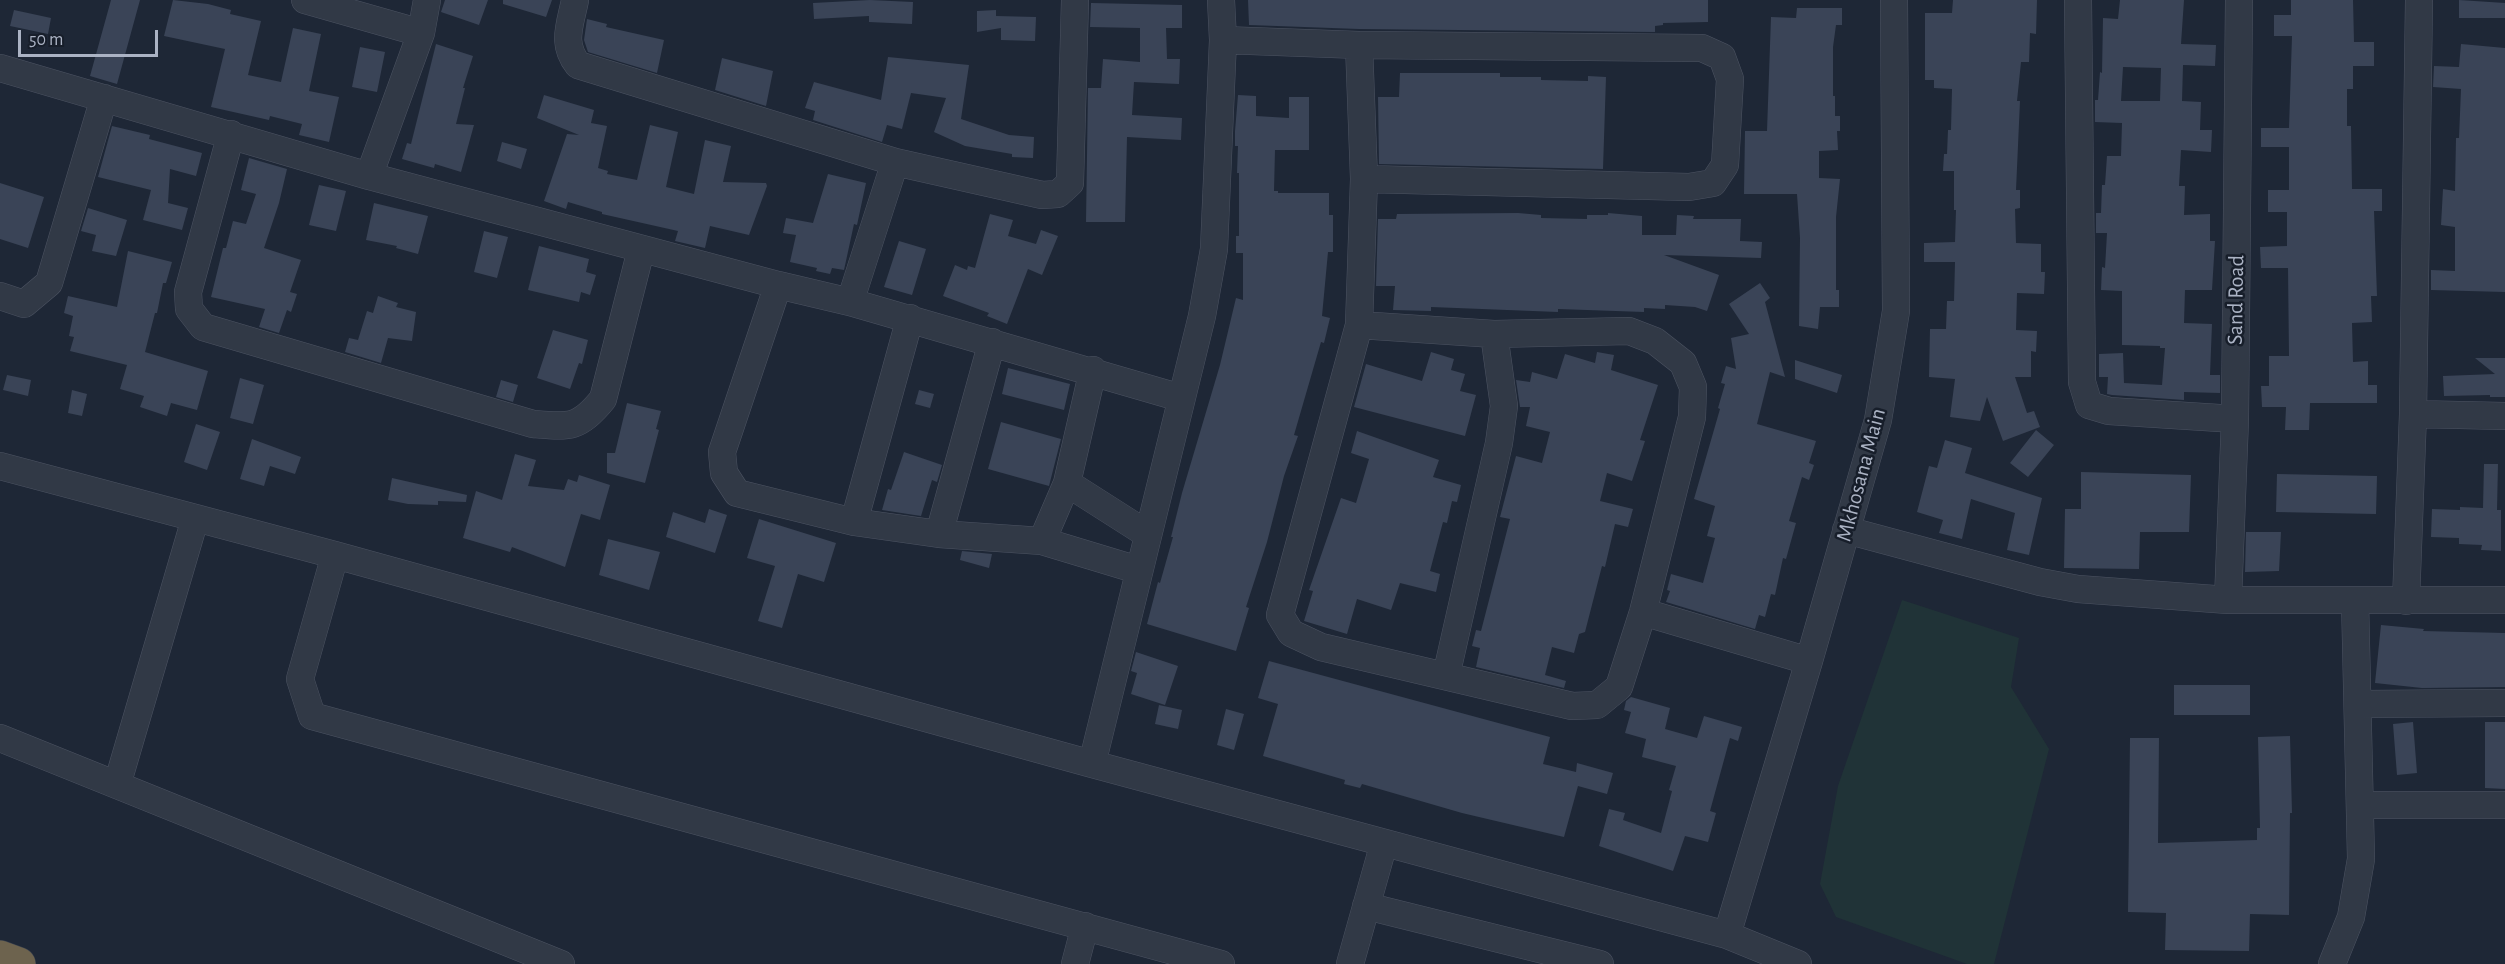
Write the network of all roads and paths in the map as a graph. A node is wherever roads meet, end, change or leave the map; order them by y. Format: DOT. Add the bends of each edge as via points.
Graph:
graph roads {
  1 [pos="305,0"];
  2 [pos="427,0"];
  3 [pos="575,0"];
  4 [pos="1075,0"];
  5 [pos="1221,0"];
  6 [pos="1894,0"];
  7 [pos="2078,0"];
  8 [pos="2239,0"];
  9 [pos="2419,0"];
  10 [pos="421,33"];
  11 [pos="1222,40"];
  12 [pos="1359,45"];
  13 [pos="0,68"];
  14 [pos="104,98"];
  15 [pos="231,134"];
  16 [pos="895,162"];
  17 [pos="369,176"];
  18 [pos="1364,179"];
  19 [pos="641,250"];
  20 [pos="778,285"];
  21 [pos="0,296"];
  22 [pos="850,302"];
  23 [pos="910,318"];
  24 [pos="1359,325"];
  25 [pos="1494,334"];
  26 [pos="992,342"];
  27 [pos="1093,370"];
  28 [pos="1180,398"];
  29 [pos="2413,414"];
  30 [pos="2505,416"];
  31 [pos="2235,419"];
  32 [pos="0,466"];
  33 [pos="1067,483"];
  34 [pos="195,519"];
  35 [pos="854,522"];
  36 [pos="1846,530"];
  37 [pos="939,534"];
  38 [pos="1147,534"];
  39 [pos="1042,541"];
  40 [pos="336,555"];
  41 [pos="1138,570"];
  42 [pos="2228,600"];
  43 [pos="2355,600"];
  44 [pos="2406,600"];
  45 [pos="2505,600"];
  46 [pos="1643,612"];
  47 [pos="1809,661"];
  48 [pos="1446,676"];
  49 [pos="2505,703"];
  50 [pos="2358,704"];
  51 [pos="0,738"];
  52 [pos="1092,764"];
  53 [pos="117,785"];
  54 [pos="2361,805"];
  55 [pos="2505,805"];
  56 [pos="1384,843"];
  57 [pos="1366,906"];
  58 [pos="1085,926"];
  59 [pos="1726,935"];
  60 [pos="0,957"];
  61 [pos="19,964"];
  62 [pos="561,964"];
  63 [pos="1074,964"];
  64 [pos="1221,964"];
  65 [pos="1350,964"];
  66 [pos="1600,964"];
  67 [pos="1798,964"];
  68 [pos="2332,964"];
  1 -- 10 [label="street"];
  2 -- 10 [label="street"];
  3 -- 16 [label="street" via="567,42 578,65"];
  4 -- 16 [label="street" via="1070,183 1058,194 1042,195"];
  5 -- 11 [label="street"];
  6 -- 36 [label="street, Mkhosana Main" via="1896,311 1878,420"];
  7 -- 31 [label="street" via="2082,382 2089,405 2109,411"];
  8 -- 31 [label="street, Sand Road"];
  9 -- 29 [label="street"];
  10 -- 17 [label="street"];
  11 -- 12 [label="street"];
  11 -- 28 [label="street" via="1214,249 1202,316"];
  12 -- 18 [label="street"];
  12 -- 18 [label="street" via="1702,48 1722,57 1730,79 1725,165 1713,183 1689,187"];
  13 -- 14 [label="street"];
  14 -- 15 [label="street"];
  14 -- 21 [label="street" via="49,283 24,304"];
  15 -- 17 [label="street"];
  15 -- 19 [label="street" via="188,292 189,309 203,327 533,424 563,426 588,418 603,399"];
  16 -- 22 [label="street"];
  17 -- 19 [label="street"];
  18 -- 24 [label="street"];
  19 -- 20 [label="street"];
  20 -- 22 [label="street"];
  20 -- 35 [label="street" via="722,452 724,473 737,493"];
  22 -- 23 [label="street"];
  23 -- 26 [label="street"];
  23 -- 35 [label="street"];
  24 -- 25 [label="street"];
  24 -- 48 [label="street" via="1280,615 1291,633 1321,647"];
  25 -- 46 [label="street" via="1629,331 1655,341 1683,363 1693,387 1692,417"];
  25 -- 48 [label="street" via="1504,406 1499,443"];
  26 -- 27 [label="street"];
  26 -- 37 [label="street"];
  27 -- 28 [label="street"];
  27 -- 33 [label="street"];
  28 -- 38 [label="street"];
  29 -- 30 [label="street"];
  29 -- 44 [label="street"];
  31 -- 42 [label="street, Sand Road"];
  32 -- 34 [label="street"];
  33 -- 38 [label="street"];
  33 -- 39 [label="street"];
  34 -- 40 [label="street"];
  34 -- 53 [label="street"];
  35 -- 37 [label="street"];
  36 -- 42 [label="street" via="2078,589"];
  36 -- 47 [label="street, Mkhosana Main"];
  37 -- 39 [label="street"];
  38 -- 41 [label="street"];
  39 -- 41 [label="street"];
  40 -- 52 [label="street"];
  40 -- 58 [label="street" via="300,679 312,716"];
  41 -- 52 [label="street"];
  42 -- 43 [label="street"];
  43 -- 44 [label="street"];
  43 -- 50 [label="street"];
  44 -- 45 [label="street"];
  46 -- 47 [label="street"];
  46 -- 48 [label="street" via="1619,687 1597,705 1572,706"];
  47 -- 59 [label="street, Mkhosana Main"];
  49 -- 50 [label="street"];
  50 -- 54 [label="street"];
  51 -- 53 [label="street"];
  52 -- 56 [label="street"];
  53 -- 62 [label="street"];
  54 -- 55 [label="street"];
  54 -- 68 [label="street" via="2361,859 2351,917"];
  56 -- 57 [label="street"];
  56 -- 59 [label="street"];
  57 -- 65 [label="street"];
  57 -- 66 [label="street"];
  58 -- 63 [label="street"];
  58 -- 64 [label="street"];
  59 -- 67 [label="street"];
  60 -- 61 [label="highway"];
}
